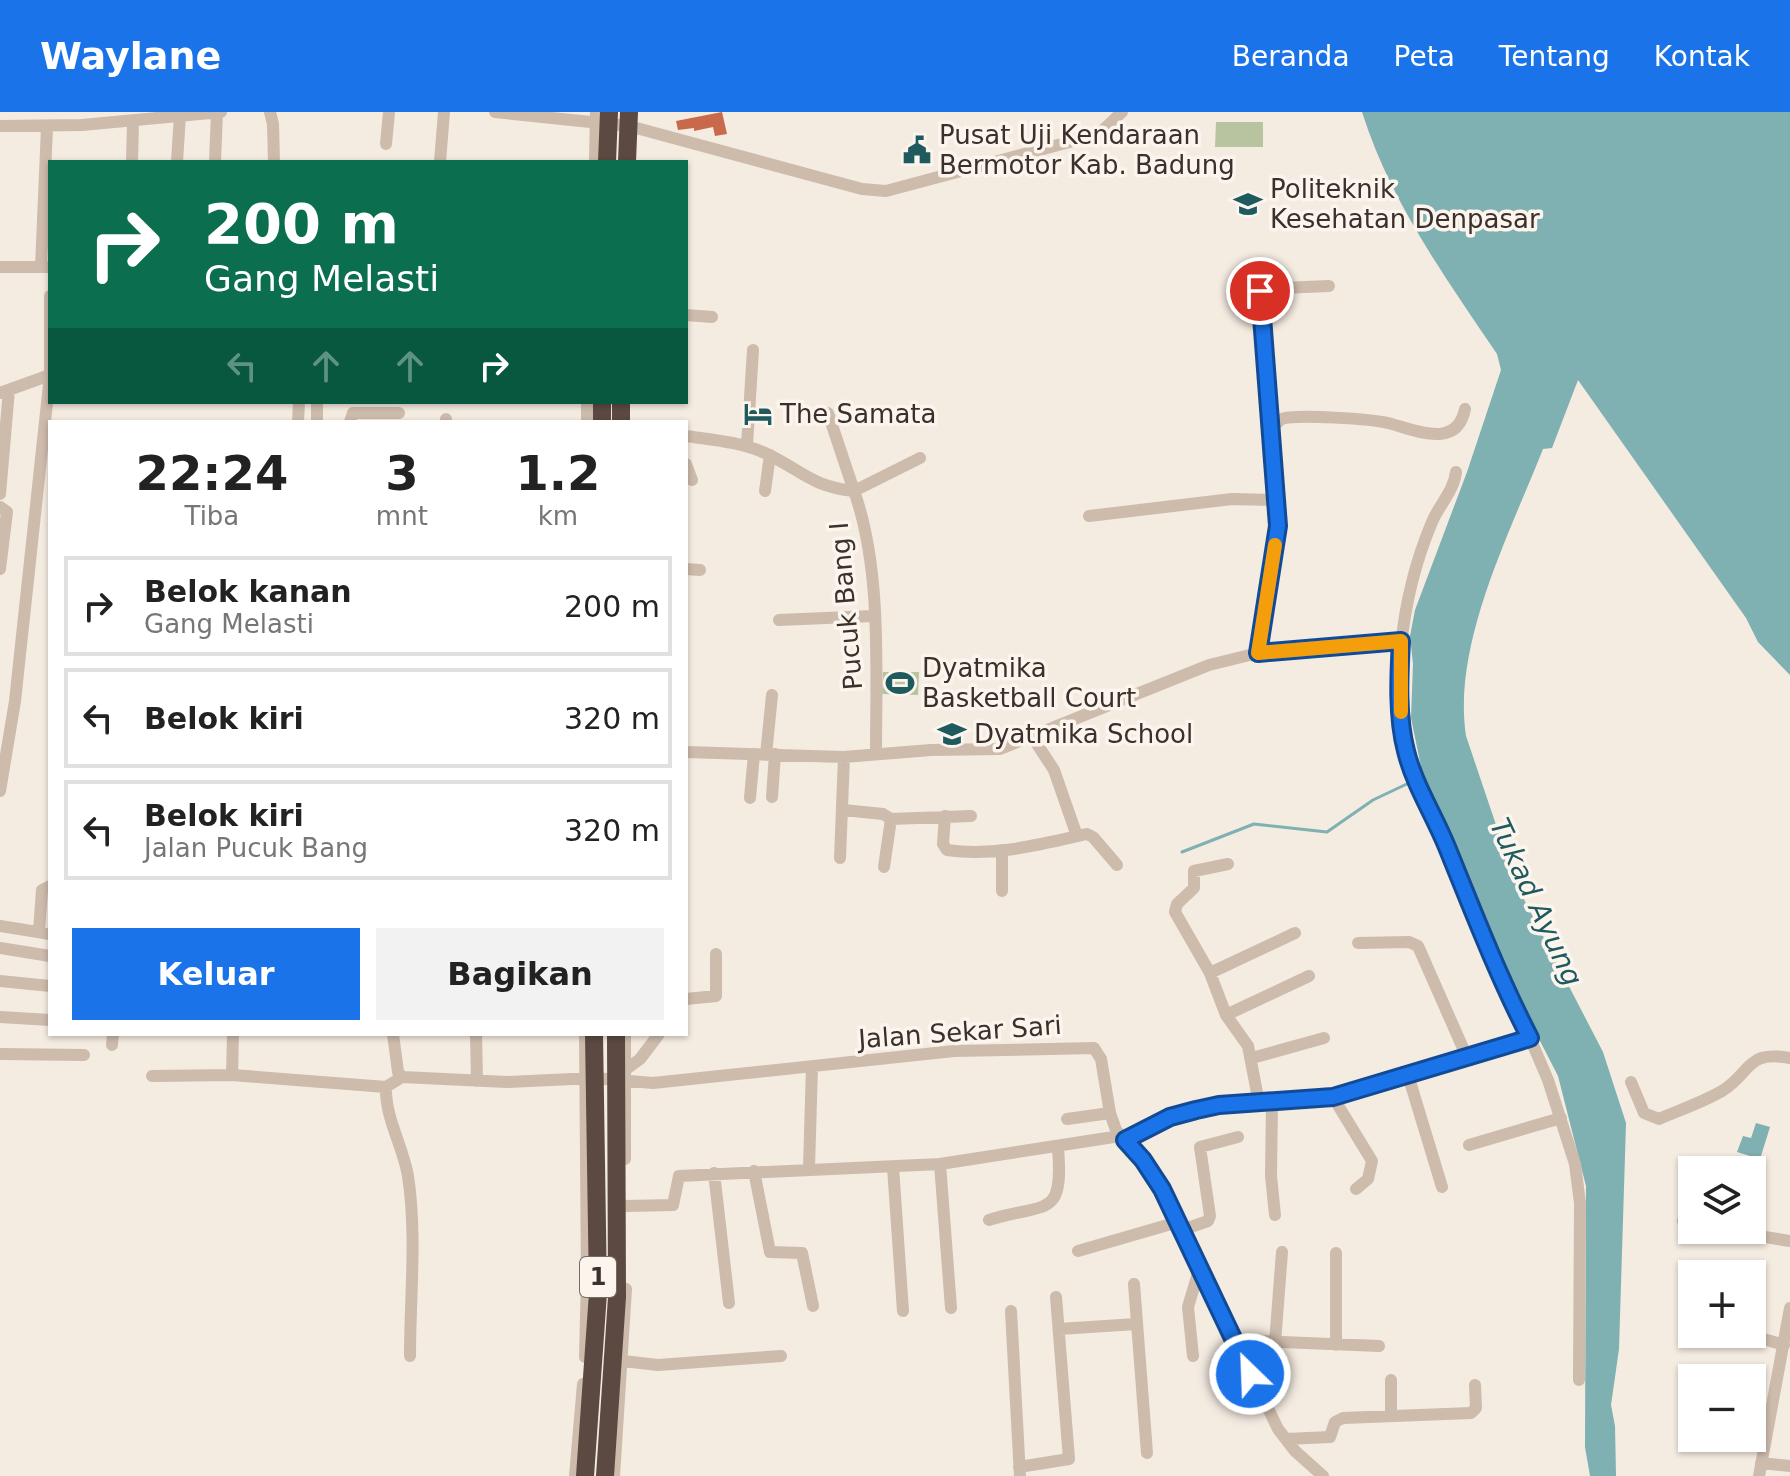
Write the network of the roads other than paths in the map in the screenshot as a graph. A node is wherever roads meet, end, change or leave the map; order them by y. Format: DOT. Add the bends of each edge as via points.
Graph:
graph roads {
  1 [pos="55,112"];
  2 [pos="219,112"];
  3 [pos="270,112"];
  4 [pos="389,112"];
  5 [pos="444,112"];
  6 [pos="495,112"];
  7 [pos="505,112"];
  8 [pos="1122,112"];
  9 [pos="180,115"];
  10 [pos="602,117"];
  11 [pos="138,118"];
  12 [pos="633,119"];
  13 [pos="0,126"];
  14 [pos="51,127"];
  15 [pos="386,144"];
  16 [pos="50,160"];
  17 [pos="132,160"];
  18 [pos="177,160"];
  19 [pos="215,160"];
  20 [pos="274,160"];
  21 [pos="440,160"];
  22 [pos="595,160"];
  23 [pos="607,160"];
  24 [pos="627,160"];
  25 [pos="636,160"];
  26 [pos="48,197"];
  27 [pos="0,267"];
  28 [pos="45,267"];
  29 [pos="1329,286"];
  30 [pos="688,315"];
  31 [pos="712,317"];
  32 [pos="753,350"];
  33 [pos="48,376"];
  34 [pos="5,391"];
  35 [pos="48,394"];
  36 [pos="1465,409"];
  37 [pos="399,413"];
  38 [pos="828,413"];
  39 [pos="351,420"];
  40 [pos="1269,432"];
  41 [pos="688,436"];
  42 [pos="747,445"];
  43 [pos="770,455"];
  44 [pos="920,458"];
  45 [pos="688,469"];
  46 [pos="1456,472"];
  47 [pos="692,480"];
  48 [pos="765,491"];
  49 [pos="854,491"];
  50 [pos="0,494"];
  51 [pos="1275,500"];
  52 [pos="0,507"];
  53 [pos="1089,516"];
  54 [pos="0,569"];
  55 [pos="873,616"];
  56 [pos="779,620"];
  57 [pos="1401,641"];
  58 [pos="1258,653"];
  59 [pos="772,695"];
  60 [pos="1033,738"];
  61 [pos="688,752"];
  62 [pos="765,754"];
  63 [pos="876,754"];
  64 [pos="844,757"];
  65 [pos="0,791"];
  66 [pos="772,797"];
  67 [pos="750,798"];
  68 [pos="843,810"];
  69 [pos="945,816"];
  70 [pos="971,816"];
  71 [pos="891,819"];
  72 [pos="1077,836"];
  73 [pos="1002,850"];
  74 [pos="840,858"];
  75 [pos="1228,864"];
  76 [pos="1117,865"];
  77 [pos="884,867"];
  78 [pos="48,887"];
  79 [pos="1002,891"];
  80 [pos="0,926"];
  81 [pos="44,932"];
  82 [pos="1295,933"];
  83 [pos="1358,943"];
  84 [pos="0,948"];
  85 [pos="716,954"];
  86 [pos="48,956"];
  87 [pos="1210,973"];
  88 [pos="1309,976"];
  89 [pos="0,981"];
  90 [pos="48,986"];
  91 [pos="688,999"];
  92 [pos="1226,1015"];
  93 [pos="0,1017"];
  94 [pos="48,1020"];
  95 [pos="233,1036"];
  96 [pos="393,1036"];
  97 [pos="476,1036"];
  98 [pos="585,1036"];
  99 [pos="594,1036"];
  100 [pos="616,1036"];
  101 [pos="625,1036"];
  102 [pos="657,1036"];
  103 [pos="1324,1038"];
  104 [pos="1530,1038"];
  105 [pos="0,1054"];
  106 [pos="84,1055"];
  107 [pos="1466,1055"];
  108 [pos="1252,1058"];
  109 [pos="1790,1058"];
  110 [pos="812,1066"];
  111 [pos="232,1075"];
  112 [pos="1408,1075"];
  113 [pos="152,1076"];
  114 [pos="622,1076"];
  115 [pos="402,1077"];
  116 [pos="590,1078"];
  117 [pos="477,1081"];
  118 [pos="1631,1082"];
  119 [pos="386,1087"];
  120 [pos="1333,1097"];
  121 [pos="1266,1102"];
  122 [pos="1110,1113"];
  123 [pos="1561,1118"];
  124 [pos="1067,1119"];
  125 [pos="1238,1137"];
  126 [pos="1122,1138"];
  127 [pos="1469,1145"];
  128 [pos="1058,1148"];
  129 [pos="940,1164"];
  130 [pos="893,1167"];
  131 [pos="809,1168"];
  132 [pos="754,1171"];
  133 [pos="714,1173"];
  134 [pos="1442,1187"];
  135 [pos="1356,1189"];
  136 [pos="625,1206"];
  137 [pos="1275,1215"];
  138 [pos="989,1220"];
  139 [pos="1180,1226"];
  140 [pos="1766,1237"];
  141 [pos="1790,1241"];
  142 [pos="1078,1251"];
  143 [pos="1282,1252"];
  144 [pos="1336,1253"];
  145 [pos="1199,1270"];
  146 [pos="1134,1284"];
  147 [pos="1056,1297"];
  148 [pos="729,1303"];
  149 [pos="813,1306"];
  150 [pos="951,1308"];
  151 [pos="1790,1308"];
  152 [pos="903,1311"];
  153 [pos="1011,1311"];
  154 [pos="1136,1324"];
  155 [pos="1059,1329"];
  156 [pos="1235,1340"];
  157 [pos="1766,1340"];
  158 [pos="1275,1343"];
  159 [pos="1336,1345"];
  160 [pos="1784,1345"];
  161 [pos="1379,1346"];
  162 [pos="410,1356"];
  163 [pos="781,1356"];
  164 [pos="1193,1356"];
  165 [pos="623,1361"];
  166 [pos="1391,1380"];
  167 [pos="1579,1380"];
  168 [pos="1475,1385"];
  169 [pos="1391,1416"];
  170 [pos="1286,1439"];
  171 [pos="1147,1453"];
  172 [pos="1790,1466"];
  173 [pos="1760,1470"];
  174 [pos="1019,1472"];
  175 [pos="575,1476"];
  176 [pos="585,1476"];
  177 [pos="605,1476"];
  178 [pos="614,1476"];
  179 [pos="1323,1476"];
  1 -- 14 [label="street"];
  2 -- 9 [label="street"];
  2 -- 19 [label="street"];
  3 -- 20 [label="street"];
  4 -- 15 [label="street"];
  5 -- 21 [label="street"];
  6 -- 7 [label="street"];
  7 -- 10 [label="street"];
  8 -- 12 [label="street" via="1099,134 886,191 862,189"];
  9 -- 11 [label="street"];
  9 -- 18 [label="street"];
  10 -- 12 [label="street"];
  10 -- 22 [label="street"];
  10 -- 23 [label="highway"];
  11 -- 14 [label="street"];
  11 -- 17 [label="street"];
  12 -- 24 [label="highway"];
  12 -- 25 [label="street"];
  13 -- 14 [label="street"];
  14 -- 16 [label="street"];
  26 -- 28 [label="street"];
  27 -- 28 [label="street"];
  29 -- 40 [label="street" via="1260,290"];
  30 -- 31 [label="street"];
  32 -- 42 [label="street"];
  33 -- 34 [label="street"];
  34 -- 50 [label="street"];
  35 -- 65 [label="street" via="15,701"];
  36 -- 40 [label="street" via="1460,425 1439,434 1385,422 1307,417 1282,419"];
  37 -- 39 [label="street" via="353,413"];
  38 -- 49 [label="street"];
  40 -- 51 [label="street"];
  41 -- 42 [label="street, Pucuk Bang I"];
  42 -- 43 [label="street, Pucuk Bang I"];
  43 -- 48 [label="street"];
  43 -- 49 [label="street, Pucuk Bang I" via="815,483"];
  44 -- 49 [label="street"];
  45 -- 47 [label="street"];
  46 -- 57 [label="street" via="1431,523 1403,616"];
  49 -- 55 [label="street, Pucuk Bang I" via="869,555"];
  51 -- 53 [label="street" via="1232,499"];
  51 -- 58 [label="street" via="1278,526"];
  52 -- 54 [label="street" via="7,512"];
  55 -- 56 [label="street"];
  55 -- 63 [label="street, Pucuk Bang I"];
  57 -- 58 [label="street"];
  57 -- 104 [label="street" via="1402,726 1411,770"];
  58 -- 60 [label="street" via="1209,665"];
  59 -- 62 [label="street"];
  60 -- 63 [label="street" via="989,751"];
  60 -- 72 [label="street" via="1054,770"];
  61 -- 62 [label="street"];
  62 -- 64 [label="street"];
  62 -- 66 [label="street"];
  62 -- 67 [label="street"];
  63 -- 64 [label="street"];
  64 -- 68 [label="street"];
  68 -- 71 [label="street" via="881,813"];
  68 -- 74 [label="street"];
  69 -- 70 [label="street"];
  69 -- 71 [label="street"];
  69 -- 73 [label="street" via="947,850"];
  71 -- 77 [label="street"];
  72 -- 73 [label="street"];
  72 -- 76 [label="street" via="1090,834"];
  73 -- 79 [label="street"];
  75 -- 87 [label="street" via="1194,871 1194,888 1174,909"];
  78 -- 81 [label="street" via="42,890"];
  80 -- 81 [label="street"];
  82 -- 87 [label="street"];
  83 -- 107 [label="street" via="1418,946"];
  84 -- 86 [label="street"];
  85 -- 91 [label="street" via="716,996"];
  87 -- 92 [label="street"];
  88 -- 92 [label="street"];
  89 -- 90 [label="street"];
  92 -- 108 [label="street"];
  93 -- 94 [label="street"];
  95 -- 111 [label="street"];
  96 -- 115 [label="street"];
  97 -- 117 [label="street"];
  98 -- 116 [label="street"];
  99 -- 116 [label="highway, 1"];
  100 -- 114 [label="highway, 1"];
  101 -- 114 [label="street"];
  102 -- 114 [label="street"];
  103 -- 108 [label="street"];
  104 -- 107 [label="street"];
  104 -- 123 [label="street"];
  105 -- 106 [label="street"];
  107 -- 112 [label="street"];
  108 -- 121 [label="street"];
  109 -- 118 [label="street" via="1753,1060 1723,1090 1659,1119 1644,1113"];
  110 -- 114 [label="street, Jalan Sekar Sari" via="653,1083"];
  110 -- 122 [label="street, Jalan Sekar Sari" via="954,1051 1094,1048 1101,1059"];
  110 -- 131 [label="street"];
  111 -- 113 [label="street"];
  111 -- 119 [label="street"];
  112 -- 120 [label="street"];
  112 -- 134 [label="street"];
  114 -- 116 [label="street, Jalan Sekar Sari"];
  114 -- 136 [label="street"];
  114 -- 177 [label="highway, 1" via="617,1297"];
  115 -- 117 [label="street, Jalan Sekar Sari"];
  115 -- 119 [label="street"];
  116 -- 117 [label="street, Jalan Sekar Sari"];
  116 -- 175 [label="street" via="585,1347"];
  116 -- 176 [label="highway, 1" via="598,1293"];
  119 -- 162 [label="street" via="411,1210"];
  120 -- 121 [label="street"];
  120 -- 135 [label="street" via="1372,1161 1368,1179"];
  121 -- 126 [label="street" via="1219,1105 1170,1117"];
  121 -- 137 [label="street"];
  122 -- 124 [label="street"];
  122 -- 126 [label="street, Jalan Sekar Sari"];
  123 -- 127 [label="street"];
  123 -- 167 [label="street" via="1579,1183"];
  125 -- 139 [label="street" via="1200,1147 1210,1216 1208,1221"];
  126 -- 128 [label="street"];
  126 -- 139 [label="street, Jalan Sekar Sari" via="1153,1173"];
  128 -- 129 [label="street"];
  128 -- 138 [label="street" via="1061,1180 1054,1198 1040,1208"];
  129 -- 130 [label="street"];
  129 -- 150 [label="street"];
  130 -- 131 [label="street"];
  130 -- 152 [label="street"];
  131 -- 132 [label="street"];
  132 -- 133 [label="street"];
  132 -- 149 [label="street" via="770,1252 802,1253"];
  133 -- 136 [label="street" via="679,1176 673,1205"];
  133 -- 148 [label="street"];
  136 -- 165 [label="street"];
  139 -- 142 [label="street"];
  139 -- 145 [label="street, Jalan Sekar Sari"];
  140 -- 141 [label="street"];
  143 -- 158 [label="street"];
  144 -- 159 [label="street"];
  145 -- 156 [label="street, Jalan Sekar Sari"];
  145 -- 164 [label="street" via="1188,1307"];
  146 -- 154 [label="street"];
  147 -- 155 [label="street"];
  151 -- 160 [label="street"];
  153 -- 174 [label="street"];
  154 -- 155 [label="street"];
  154 -- 171 [label="street"];
  155 -- 174 [label="street" via="1069,1459"];
  156 -- 158 [label="street"];
  156 -- 170 [label="street, Jalan Sekar Sari"];
  157 -- 160 [label="street"];
  158 -- 159 [label="street"];
  159 -- 161 [label="street"];
  160 -- 173 [label="street"];
  163 -- 165 [label="street" via="658,1365"];
  165 -- 178 [label="street"];
  166 -- 169 [label="street"];
  168 -- 169 [label="street" via="1474,1412"];
  169 -- 170 [label="street" via="1343,1418 1335,1422 1330,1437"];
  170 -- 179 [label="street, Jalan Sekar Sari"];
  172 -- 173 [label="street"];
}
